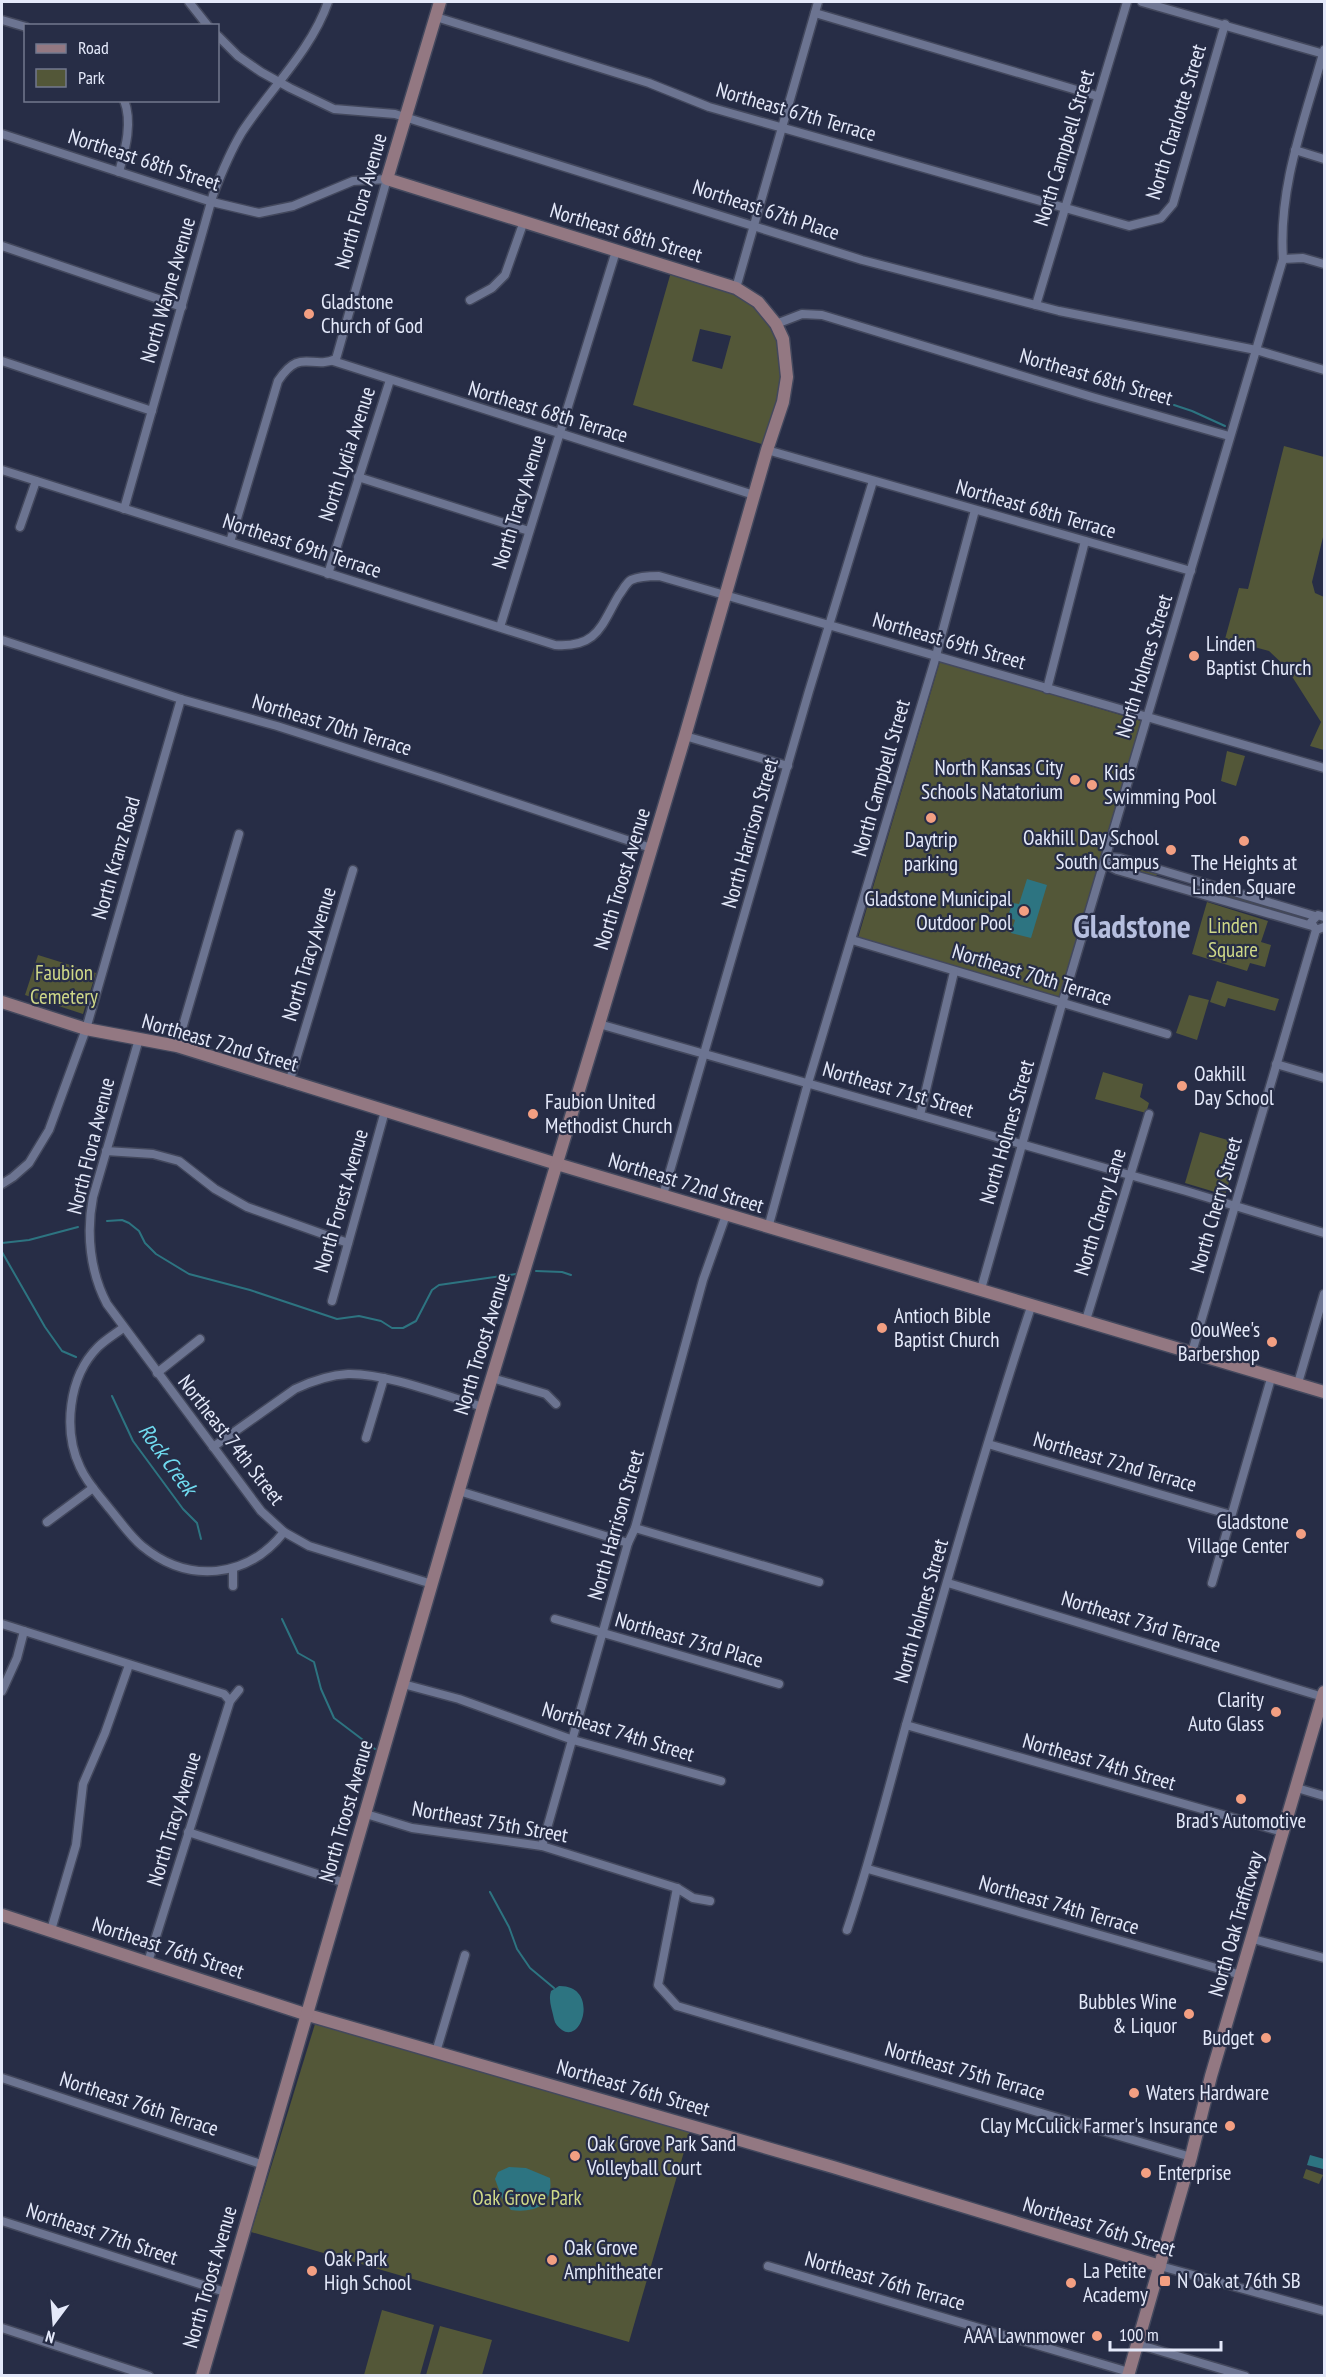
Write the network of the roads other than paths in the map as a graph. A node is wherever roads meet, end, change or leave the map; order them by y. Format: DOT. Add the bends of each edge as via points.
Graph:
graph roads {
  1 [pos="189,2"];
  2 [pos="328,2"];
  3 [pos="440,2"];
  4 [pos="818,2"];
  5 [pos="1127,2"];
  6 [pos="1142,2"];
  7 [pos="815,13"];
  8 [pos="436,17"];
  9 [pos="2,20"];
  10 [pos="206,24"];
  11 [pos="1225,24"];
  12 [pos="24,26"];
  13 [pos="219,37"];
  14 [pos="1324,52"];
  15 [pos="279,82"];
  16 [pos="1097,96"];
  17 [pos="125,102"];
  18 [pos="405,118"];
  19 [pos="782,126"];
  20 [pos="2,134"];
  21 [pos="1295,150"];
  22 [pos="1324,159"];
  23 [pos="119,172"];
  24 [pos="387,179"];
  25 [pos="212,202"];
  26 [pos="1064,208"];
  27 [pos="524,221"];
  28 [pos="1151,222"];
  29 [pos="754,225"];
  30 [pos="2,246"];
  31 [pos="616,251"];
  32 [pos="1283,259"];
  33 [pos="1324,264"];
  34 [pos="736,288"];
  35 [pos="470,300"];
  36 [pos="1036,305"];
  37 [pos="182,307"];
  38 [pos="776,324"];
  39 [pos="1256,350"];
  40 [pos="2,361"];
  41 [pos="333,361"];
  42 [pos="1324,370"];
  43 [pos="390,380"];
  44 [pos="152,411"];
  45 [pos="559,434"];
  46 [pos="1229,436"];
  47 [pos="767,450"];
  48 [pos="2,470"];
  49 [pos="358,477"];
  50 [pos="36,481"];
  51 [pos="873,481"];
  52 [pos="754,495"];
  53 [pos="124,509"];
  54 [pos="975,510"];
  55 [pos="20,527"];
  56 [pos="529,531"];
  57 [pos="230,542"];
  58 [pos="1085,542"];
  59 [pos="1191,572"];
  60 [pos="328,574"];
  61 [pos="726,595"];
  62 [pos="830,625"];
  63 [pos="500,627"];
  64 [pos="592,638"];
  65 [pos="2,640"];
  66 [pos="936,656"];
  67 [pos="1047,689"];
  68 [pos="181,699"];
  69 [pos="1147,717"];
  70 [pos="685,736"];
  71 [pos="788,766"];
  72 [pos="1324,768"];
  73 [pos="239,834"];
  74 [pos="651,848"];
  75 [pos="1106,860"];
  76 [pos="353,870"];
  77 [pos="1320,916"];
  78 [pos="1320,928"];
  79 [pos="852,940"];
  80 [pos="954,972"];
  81 [pos="2,1002"];
  82 [pos="1062,1004"];
  83 [pos="600,1024"];
  84 [pos="86,1029"];
  85 [pos="1167,1034"];
  86 [pos="139,1038"];
  87 [pos="177,1046"];
  88 [pos="704,1054"];
  89 [pos="1276,1064"];
  90 [pos="1324,1078"];
  91 [pos="289,1083"];
  92 [pos="808,1083"];
  93 [pos="385,1111"];
  94 [pos="1149,1114"];
  95 [pos="920,1115"];
  96 [pos="1022,1146"];
  97 [pos="106,1151"];
  98 [pos="557,1164"];
  99 [pos="1130,1175"];
  100 [pos="2,1184"];
  101 [pos="663,1196"];
  102 [pos="1234,1206"];
  103 [pos="726,1215"];
  104 [pos="768,1228"];
  105 [pos="1324,1233"];
  106 [pos="348,1242"];
  107 [pos="981,1289"];
  108 [pos="1324,1294"];
  109 [pos="332,1300"];
  110 [pos="1032,1304"];
  111 [pos="1086,1320"];
  112 [pos="123,1328"];
  113 [pos="200,1339"];
  114 [pos="1192,1352"];
  115 [pos="157,1373"];
  116 [pos="1272,1375"];
  117 [pos="384,1378"];
  118 [pos="492,1378"];
  119 [pos="1298,1383"];
  120 [pos="1324,1392"];
  121 [pos="556,1404"];
  122 [pos="483,1407"];
  123 [pos="366,1438"];
  124 [pos="988,1444"];
  125 [pos="213,1447"];
  126 [pos="93,1488"];
  127 [pos="459,1491"];
  128 [pos="1232,1515"];
  129 [pos="47,1522"];
  130 [pos="634,1528"];
  131 [pos="284,1532"];
  132 [pos="628,1543"];
  133 [pos="233,1569"];
  134 [pos="819,1582"];
  135 [pos="948,1583"];
  136 [pos="432,1584"];
  137 [pos="1212,1584"];
  138 [pos="233,1586"];
  139 [pos="555,1619"];
  140 [pos="2,1624"];
  141 [pos="24,1631"];
  142 [pos="604,1634"];
  143 [pos="129,1665"];
  144 [pos="403,1684"];
  145 [pos="779,1684"];
  146 [pos="239,1690"];
  147 [pos="2,1691"];
  148 [pos="1324,1695"];
  149 [pos="230,1701"];
  150 [pos="906,1725"];
  151 [pos="573,1740"];
  152 [pos="720,1781"];
  153 [pos="1297,1788"];
  154 [pos="1324,1796"];
  155 [pos="366,1814"];
  156 [pos="188,1832"];
  157 [pos="1283,1832"];
  158 [pos="542,1846"];
  159 [pos="868,1869"];
  160 [pos="345,1883"];
  161 [pos="677,1888"];
  162 [pos="710,1901"];
  163 [pos="2,1915"];
  164 [pos="51,1930"];
  165 [pos="847,1930"];
  166 [pos="1252,1939"];
  167 [pos="465,1955"];
  168 [pos="1324,1958"];
  169 [pos="148,1962"];
  170 [pos="1241,1975"];
  171 [pos="308,2015"];
  172 [pos="436,2052"];
  173 [pos="2,2078"];
  174 [pos="1191,2157"];
  175 [pos="264,2165"];
  176 [pos="2,2221"];
  177 [pos="768,2266"];
  178 [pos="1160,2266"];
  179 [pos="225,2292"];
  180 [pos="1324,2312"];
  181 [pos="2,2328"];
  182 [pos="1137,2344"];
  183 [pos="1128,2374"];
  184 [pos="149,2376"];
  185 [pos="202,2376"];
  186 [pos="1245,2376"];
  1 -- 10 [label="street"];
  2 -- 15 [label="street, North Wayne Avenue" via="303,50"];
  3 -- 8 [label="street, North Flora Avenue"];
  4 -- 7 [label="street"];
  5 -- 16 [label="street, North Campbell Street"];
  6 -- 11 [label="street"];
  7 -- 16 [label="street"];
  7 -- 19 [label="street"];
  8 -- 18 [label="street, North Flora Avenue"];
  8 -- 19 [label="street, Northeast 67th Terrace" via="649,83 709,107"];
  9 -- 12 [label="street"];
  11 -- 14 [label="street"];
  11 -- 28 [label="street, North Charlotte Street" via="1173,204 1161,218"];
  13 -- 15 [label="street, Northeast 67th Place" via="238,56"];
  14 -- 21 [label="street, North Holmes Street"];
  15 -- 18 [label="street, Northeast 67th Place" via="334,109 386,112"];
  15 -- 25 [label="street, North Wayne Avenue" via="242,133"];
  16 -- 26 [label="street, North Campbell Street"];
  17 -- 23 [label="street" via="127,138"];
  18 -- 24 [label="street, North Flora Avenue"];
  18 -- 29 [label="street, Northeast 67th Place"];
  19 -- 26 [label="street, Northeast 67th Terrace"];
  19 -- 29 [label="street"];
  20 -- 23 [label="street, Northeast 68th Street"];
  21 -- 22 [label="street"];
  21 -- 32 [label="street, North Holmes Street" via="1285,191"];
  23 -- 25 [label="street, Northeast 68th Street"];
  24 -- 25 [label="street, Northeast 68th Street" via="353,181 292,206 259,213"];
  24 -- 27 [label="street, Northeast 68th Street"];
  24 -- 41 [label="street, North Flora Avenue"];
  25 -- 37 [label="street, North Wayne Avenue"];
  26 -- 28 [label="street, Northeast 67th Terrace" via="1124,225"];
  26 -- 36 [label="street, North Campbell Street"];
  27 -- 31 [label="street, Northeast 68th Street"];
  27 -- 35 [label="street" via="506,275"];
  29 -- 34 [label="street"];
  29 -- 36 [label="street, Northeast 67th Place" via="862,260"];
  30 -- 37 [label="street"];
  31 -- 34 [label="street, Northeast 68th Street"];
  31 -- 45 [label="street, North Tracy Avenue"];
  32 -- 33 [label="street" via="1303,258"];
  32 -- 39 [label="street, North Holmes Street"];
  34 -- 38 [label="street, Northeast 68th Street" via="758,302"];
  36 -- 39 [label="street, Northeast 67th Place"];
  37 -- 44 [label="street, North Wayne Avenue"];
  38 -- 46 [label="street, Northeast 68th Street" via="802,314 822,315"];
  38 -- 47 [label="street, North Troost Avenue" via="783,339 788,377"];
  39 -- 42 [label="street, Northeast 67th Place"];
  39 -- 46 [label="street, North Holmes Street"];
  40 -- 44 [label="street"];
  41 -- 43 [label="street, Northeast 68th Terrace"];
  41 -- 57 [label="street" via="294,363 278,381"];
  43 -- 45 [label="street, Northeast 68th Terrace"];
  43 -- 49 [label="street, North Lydia Avenue"];
  44 -- 53 [label="street, North Wayne Avenue"];
  45 -- 52 [label="street, Northeast 68th Terrace"];
  45 -- 56 [label="street, North Tracy Avenue"];
  46 -- 59 [label="street, North Holmes Street"];
  47 -- 51 [label="street, Northeast 68th Terrace"];
  47 -- 52 [label="street, North Troost Avenue"];
  48 -- 50 [label="street, Northeast 69th Terrace"];
  49 -- 56 [label="street"];
  49 -- 60 [label="street, North Lydia Avenue"];
  50 -- 53 [label="street, Northeast 69th Terrace"];
  50 -- 55 [label="street"];
  51 -- 54 [label="street, Northeast 68th Terrace"];
  51 -- 62 [label="street, North Harrison Street"];
  52 -- 61 [label="street, North Troost Avenue"];
  53 -- 57 [label="street, Northeast 69th Terrace"];
  54 -- 58 [label="street, Northeast 68th Terrace"];
  54 -- 66 [label="street, North Campbell Street"];
  56 -- 63 [label="street, North Tracy Avenue"];
  57 -- 60 [label="street, Northeast 69th Terrace"];
  58 -- 59 [label="street, Northeast 68th Terrace"];
  58 -- 67 [label="street"];
  59 -- 69 [label="street, North Holmes Street"];
  60 -- 63 [label="street, Northeast 69th Terrace"];
  61 -- 62 [label="street, Northeast 69th Street"];
  61 -- 64 [label="street, Northeast 69th Street" via="659,576 632,580"];
  61 -- 70 [label="street, North Troost Avenue"];
  62 -- 66 [label="street, Northeast 69th Street"];
  62 -- 71 [label="street, North Harrison Street"];
  63 -- 64 [label="street, Northeast 69th Terrace" via="555,645"];
  65 -- 68 [label="street, Northeast 70th Terrace"];
  66 -- 67 [label="street, Northeast 69th Street"];
  66 -- 79 [label="street, North Campbell Street"];
  67 -- 69 [label="street, Northeast 69th Street"];
  68 -- 74 [label="street, Northeast 70th Terrace" via="420,771"];
  68 -- 84 [label="street, North Kranz Road"];
  69 -- 72 [label="street, Northeast 69th Street"];
  69 -- 75 [label="street, North Holmes Street"];
  70 -- 71 [label="street"];
  70 -- 74 [label="street, North Troost Avenue"];
  71 -- 88 [label="street, North Harrison Street"];
  73 -- 87 [label="street"];
  74 -- 83 [label="street, North Troost Avenue"];
  75 -- 77 [label="street" via="1153,867"];
  75 -- 78 [label="street" via="1117,870"];
  75 -- 82 [label="street, North Holmes Street"];
  76 -- 91 [label="street, North Tracy Avenue"];
  77 -- 78 [label="street, North Cherry Street" via="1311,922"];
  78 -- 89 [label="street, North Cherry Street"];
  79 -- 80 [label="street, Northeast 70th Terrace"];
  79 -- 92 [label="street, North Campbell Street"];
  80 -- 82 [label="street, Northeast 70th Terrace"];
  80 -- 95 [label="street"];
  81 -- 84 [label="street, Northeast 72nd Street"];
  82 -- 85 [label="street, Northeast 70th Terrace"];
  82 -- 96 [label="street, North Holmes Street"];
  83 -- 88 [label="street, Northeast 71st Street"];
  83 -- 98 [label="street, North Troost Avenue"];
  84 -- 86 [label="street, Northeast 72nd Street"];
  84 -- 100 [label="street, North Kranz Road" via="44,1141 29,1163"];
  86 -- 87 [label="street, Northeast 72nd Street"];
  86 -- 97 [label="street, North Flora Avenue"];
  87 -- 91 [label="street, Northeast 72nd Street"];
  88 -- 92 [label="street, Northeast 71st Street"];
  88 -- 101 [label="street, North Harrison Street"];
  89 -- 90 [label="street"];
  89 -- 102 [label="street, North Cherry Street"];
  91 -- 93 [label="street, Northeast 72nd Street"];
  92 -- 95 [label="street, Northeast 71st Street"];
  92 -- 104 [label="street, North Campbell Street"];
  93 -- 98 [label="street, Northeast 72nd Street"];
  93 -- 106 [label="street, North Forest Avenue"];
  94 -- 99 [label="street, North Cherry Lane"];
  95 -- 96 [label="street, Northeast 71st Street"];
  96 -- 99 [label="street, Northeast 71st Street"];
  96 -- 107 [label="street, North Holmes Street"];
  97 -- 106 [label="street" via="153,1154 179,1161 214,1189 247,1207"];
  97 -- 112 [label="street, North Flora Avenue" via="91,1206 90,1244 102,1294"];
  98 -- 101 [label="street, Northeast 72nd Street"];
  98 -- 118 [label="street, North Troost Avenue"];
  99 -- 102 [label="street, Northeast 71st Street"];
  99 -- 111 [label="street, North Cherry Lane"];
  101 -- 103 [label="street, Northeast 72nd Street"];
  102 -- 105 [label="street, Northeast 71st Street"];
  102 -- 114 [label="street, North Cherry Street"];
  103 -- 104 [label="street, Northeast 72nd Street"];
  103 -- 130 [label="street, North Harrison Street" via="703,1280"];
  104 -- 107 [label="street, Northeast 72nd Street"];
  106 -- 109 [label="street, North Forest Avenue"];
  107 -- 110 [label="street, Northeast 72nd Street"];
  108 -- 119 [label="street"];
  110 -- 111 [label="street, Northeast 72nd Street"];
  110 -- 124 [label="street, North Holmes Street"];
  111 -- 114 [label="street, Northeast 72nd Street"];
  112 -- 115 [label="street, Northeast 74th Street"];
  112 -- 126 [label="street" via="90,1357 70,1416 75,1456"];
  113 -- 115 [label="street"];
  114 -- 116 [label="street, Northeast 72nd Street"];
  115 -- 125 [label="street, Northeast 74th Street"];
  116 -- 119 [label="street, Northeast 72nd Street"];
  116 -- 128 [label="street"];
  117 -- 122 [label="street"];
  117 -- 123 [label="street"];
  117 -- 125 [label="street" via="349,1374 309,1382"];
  118 -- 121 [label="street" via="546,1394"];
  118 -- 122 [label="street, North Troost Avenue"];
  119 -- 120 [label="street, Northeast 72nd Street"];
  122 -- 127 [label="street, North Troost Avenue"];
  124 -- 128 [label="street, Northeast 72nd Terrace"];
  124 -- 135 [label="street, North Holmes Street"];
  125 -- 131 [label="street, Northeast 74th Street" via="261,1511"];
  126 -- 129 [label="street"];
  126 -- 133 [label="street" via="134,1538 152,1553 190,1568"];
  127 -- 132 [label="street"];
  127 -- 136 [label="street, North Troost Avenue"];
  128 -- 137 [label="street"];
  130 -- 132 [label="street, North Harrison Street"];
  130 -- 134 [label="street"];
  131 -- 133 [label="street" via="257,1558"];
  131 -- 136 [label="street, Northeast 74th Street" via="309,1546"];
  132 -- 142 [label="street, North Harrison Street"];
  133 -- 138 [label="street"];
  135 -- 148 [label="street, Northeast 73rd Terrace"];
  135 -- 150 [label="street, North Holmes Street"];
  136 -- 144 [label="street, North Troost Avenue"];
  139 -- 142 [label="street, Northeast 73rd Place"];
  140 -- 141 [label="street"];
  141 -- 143 [label="street"];
  141 -- 147 [label="street"];
  142 -- 145 [label="street, Northeast 73rd Place"];
  142 -- 151 [label="street, North Harrison Street"];
  143 -- 149 [label="street" via="224,1694"];
  143 -- 164 [label="street" via="83,1784 76,1845"];
  144 -- 151 [label="street, Northeast 74th Street" via="459,1699"];
  144 -- 155 [label="street, North Troost Avenue"];
  146 -- 149 [label="street, North Tracy Avenue"];
  148 -- 153 [label="street, North Oak Trafficway"];
  149 -- 156 [label="street, North Tracy Avenue"];
  150 -- 157 [label="street, Northeast 74th Street"];
  150 -- 159 [label="street, North Holmes Street"];
  151 -- 152 [label="street, Northeast 74th Street"];
  151 -- 158 [label="street, North Harrison Street"];
  153 -- 154 [label="street"];
  153 -- 157 [label="street, North Oak Trafficway"];
  155 -- 158 [label="street, Northeast 75th Street" via="412,1828"];
  155 -- 160 [label="street, North Troost Avenue"];
  156 -- 160 [label="street"];
  156 -- 169 [label="street, North Tracy Avenue"];
  157 -- 166 [label="street, North Oak Trafficway"];
  158 -- 161 [label="street, Northeast 75th Street"];
  159 -- 165 [label="street, North Holmes Street"];
  159 -- 170 [label="street, Northeast 74th Terrace"];
  160 -- 171 [label="street, North Troost Avenue"];
  161 -- 162 [label="street" via="693,1898"];
  161 -- 174 [label="street, Northeast 75th Terrace" via="658,1985 677,2006"];
  163 -- 164 [label="street, Northeast 76th Street"];
  164 -- 169 [label="street, Northeast 76th Street"];
  166 -- 168 [label="street"];
  166 -- 170 [label="street, North Oak Trafficway"];
  167 -- 172 [label="street"];
  169 -- 171 [label="street, Northeast 76th Street"];
  170 -- 174 [label="street, North Oak Trafficway"];
  171 -- 172 [label="street, Northeast 76th Street"];
  171 -- 175 [label="street, North Troost Avenue"];
  172 -- 178 [label="street, Northeast 76th Street"];
  173 -- 175 [label="street, Northeast 76th Terrace"];
  174 -- 178 [label="street, North Oak Trafficway"];
  175 -- 179 [label="street, North Troost Avenue"];
  176 -- 179 [label="street, Northeast 77th Street"];
  177 -- 183 [label="street, Northeast 76th Terrace"];
  178 -- 180 [label="street, Northeast 76th Street"];
  178 -- 182 [label="street, North Oak Trafficway"];
  179 -- 185 [label="street, North Troost Avenue"];
  181 -- 184 [label="street"];
  182 -- 183 [label="street, North Oak Trafficway"];
  182 -- 186 [label="street"];
}
